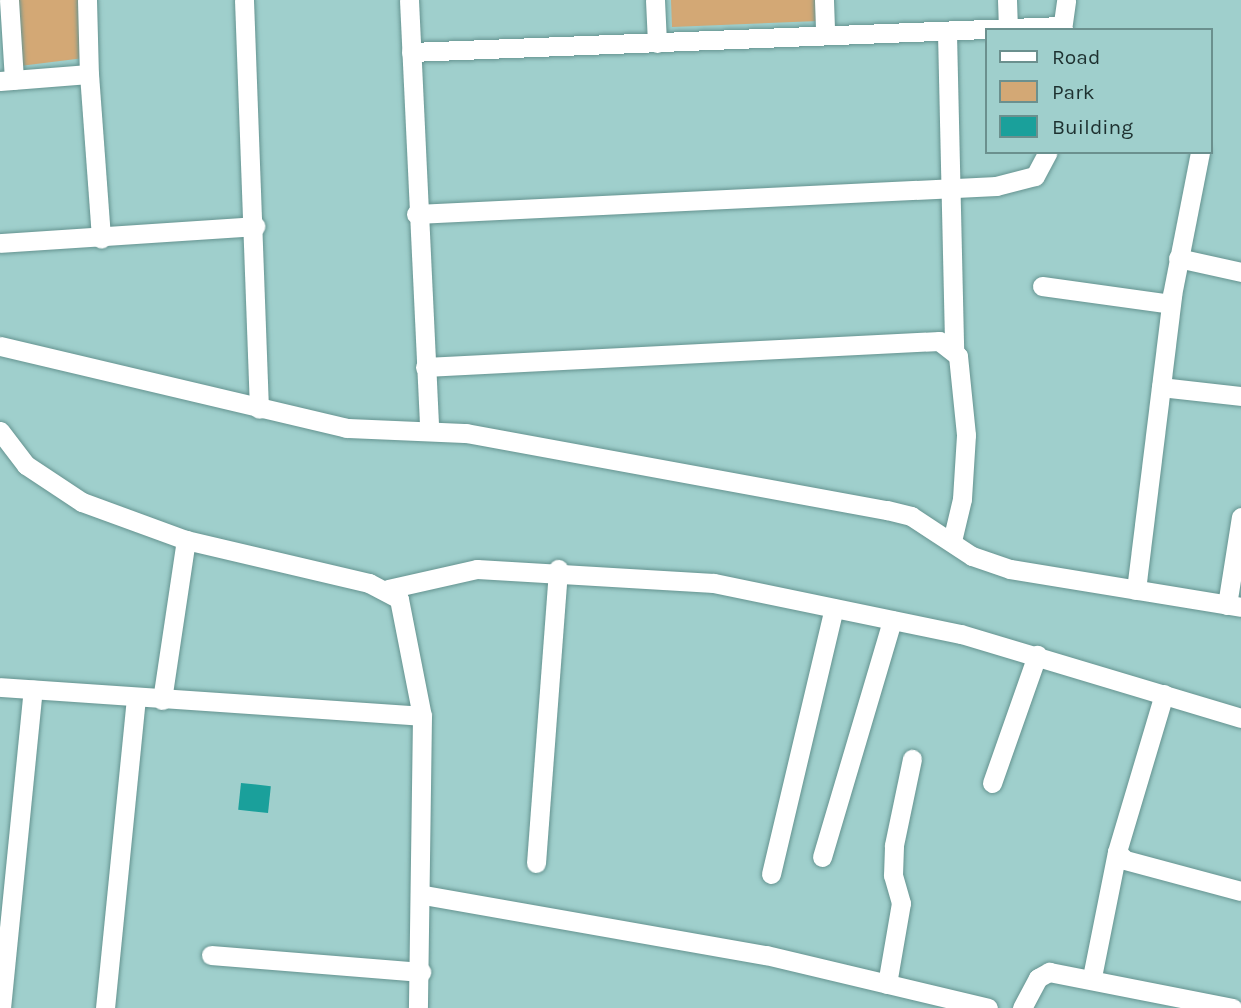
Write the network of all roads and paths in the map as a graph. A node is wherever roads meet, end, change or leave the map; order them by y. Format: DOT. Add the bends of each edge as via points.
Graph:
graph roads {
  1 [pos="9,0"];
  2 [pos="87,0"];
  3 [pos="244,0"];
  4 [pos="409,0"];
  5 [pos="655,0"];
  6 [pos="824,0"];
  7 [pos="1007,0"];
  8 [pos="1066,0"];
  9 [pos="1008,27"];
  10 [pos="998,28"];
  11 [pos="1062,28"];
  12 [pos="986,29"];
  13 [pos="947,33"];
  14 [pos="825,34"];
  15 [pos="657,43"];
  16 [pos="411,52"];
  17 [pos="89,74"];
  18 [pos="7,80"];
  19 [pos="1047,154"];
  20 [pos="1200,154"];
  21 [pos="950,188"];
  22 [pos="416,214"];
  23 [pos="255,226"];
  24 [pos="101,239"];
  25 [pos="0,243"];
  26 [pos="1178,258"];
  27 [pos="1241,272"];
  28 [pos="1042,286"];
  29 [pos="1171,304"];
  30 [pos="0,346"];
  31 [pos="954,349"];
  32 [pos="425,367"];
  33 [pos="1161,387"];
  34 [pos="1241,396"];
  35 [pos="258,409"];
  36 [pos="429,430"];
  37 [pos="0,431"];
  38 [pos="1241,517"];
  39 [pos="186,540"];
  40 [pos="952,541"];
  41 [pos="558,569"];
  42 [pos="388,589"];
  43 [pos="1136,590"];
  44 [pos="1234,606"];
  45 [pos="834,608"];
  46 [pos="892,620"];
  47 [pos="1037,655"];
  48 [pos="0,687"];
  49 [pos="33,690"];
  50 [pos="1164,694"];
  51 [pos="136,699"];
  52 [pos="162,700"];
  53 [pos="422,716"];
  54 [pos="1241,719"];
  55 [pos="912,759"];
  56 [pos="992,783"];
  57 [pos="1117,852"];
  58 [pos="822,857"];
  59 [pos="536,863"];
  60 [pos="771,874"];
  61 [pos="1241,891"];
  62 [pos="424,895"];
  63 [pos="211,955"];
  64 [pos="421,972"];
  65 [pos="1092,977"];
  66 [pos="887,984"];
  67 [pos="1,1008"];
  68 [pos="105,1008"];
  69 [pos="418,1008"];
  70 [pos="988,1008"];
  71 [pos="1022,1008"];
  72 [pos="1232,1008"];
  1 -- 18 [label="street"];
  2 -- 17 [label="street"];
  3 -- 23 [label="street"];
  4 -- 16 [label="street"];
  5 -- 15 [label="street"];
  6 -- 14 [label="street"];
  7 -- 9 [label="street"];
  8 -- 11 [label="street"];
  9 -- 10 [label="street"];
  9 -- 11 [label="street"];
  12 -- 13 [label="street"];
  13 -- 14 [label="street"];
  13 -- 21 [label="street"];
  14 -- 15 [label="street"];
  15 -- 16 [label="street"];
  16 -- 22 [label="street"];
  17 -- 18 [label="street"];
  17 -- 24 [label="street"];
  19 -- 21 [label="street" via="1035,176 1020,184"];
  20 -- 26 [label="street"];
  21 -- 22 [label="street"];
  21 -- 31 [label="street"];
  22 -- 32 [label="street"];
  23 -- 24 [label="street"];
  23 -- 35 [label="street"];
  24 -- 25 [label="street"];
  26 -- 27 [label="street"];
  26 -- 29 [label="street"];
  28 -- 29 [label="street"];
  29 -- 33 [label="street"];
  30 -- 35 [label="street"];
  31 -- 32 [label="street" via="929,341"];
  31 -- 40 [label="street" via="967,462"];
  32 -- 36 [label="street"];
  33 -- 34 [label="street"];
  33 -- 43 [label="street"];
  35 -- 36 [label="street" via="346,428"];
  36 -- 40 [label="street" via="887,510"];
  37 -- 39 [label="street" via="11,450 50,484"];
  38 -- 44 [label="street"];
  39 -- 42 [label="street"];
  39 -- 52 [label="street"];
  40 -- 43 [label="street" via="1010,569"];
  41 -- 42 [label="street" via="477,569"];
  41 -- 45 [label="street" via="678,578"];
  41 -- 59 [label="street"];
  42 -- 53 [label="street" via="399,598 410,629"];
  43 -- 44 [label="street"];
  45 -- 46 [label="street"];
  45 -- 60 [label="street"];
  46 -- 47 [label="street"];
  46 -- 58 [label="street"];
  47 -- 50 [label="street"];
  47 -- 56 [label="street"];
  48 -- 49 [label="street"];
  49 -- 51 [label="street"];
  49 -- 67 [label="street"];
  50 -- 54 [label="street"];
  50 -- 57 [label="street"];
  51 -- 52 [label="street"];
  51 -- 68 [label="street"];
  52 -- 53 [label="street"];
  53 -- 62 [label="street"];
  55 -- 66 [label="street" via="893,856 901,903"];
  57 -- 61 [label="street" via="1125,860"];
  57 -- 65 [label="street"];
  62 -- 64 [label="street"];
  62 -- 66 [label="street" via="707,944"];
  63 -- 64 [label="street" via="337,960"];
  64 -- 69 [label="street"];
  65 -- 71 [label="street" via="1049,972 1038,978"];
  65 -- 72 [label="street"];
  66 -- 70 [label="street"];
}
